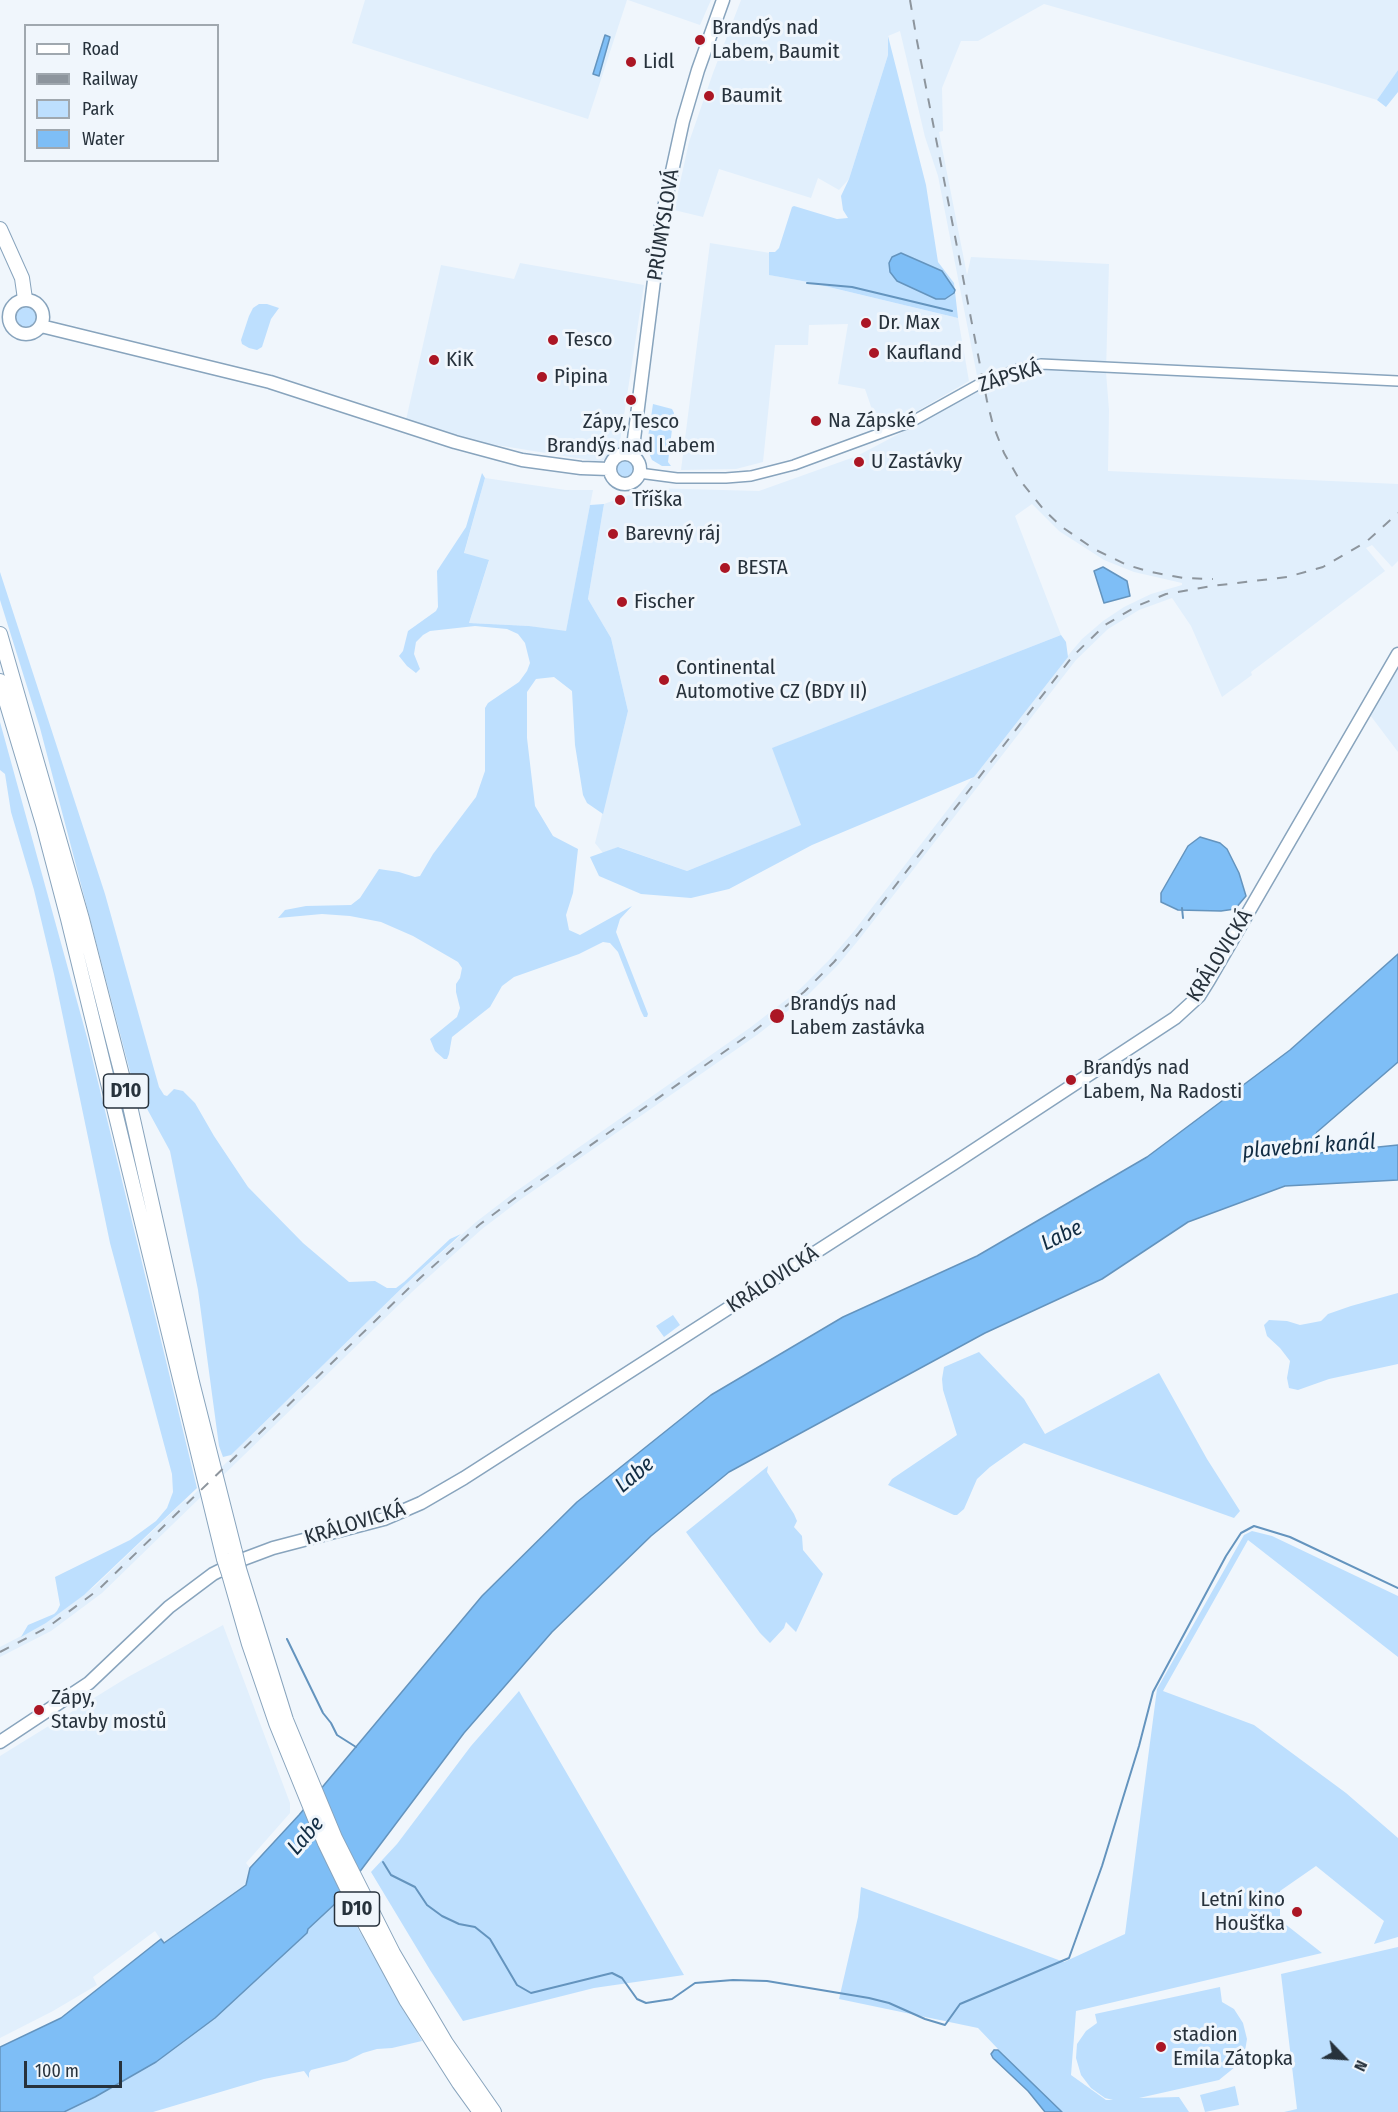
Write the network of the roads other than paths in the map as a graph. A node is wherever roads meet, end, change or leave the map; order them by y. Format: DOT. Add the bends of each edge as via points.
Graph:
graph roads {
  1 [pos="723,0"];
  2 [pos="0,229"];
  3 [pos="25,299"];
  4 [pos="4,317"];
  5 [pos="41,326"];
  6 [pos="1398,381"];
  7 [pos="632,455"];
  8 [pos="609,469"];
  9 [pos="639,473"];
  10 [pos="0,634"];
  11 [pos="1398,654"];
  12 [pos="0,681"];
  13 [pos="230,1555"];
  14 [pos="0,1742"];
  15 [pos="443,2048"];
  16 [pos="480,2112"];
  17 [pos="494,2112"];
  1 -- 7 [label="main road, PRŮMYSLOVÁ" via="683,121 664,206"];
  2 -- 3 [label="highway" via="22,278"];
  3 -- 4 [label="main road" via="13,305"];
  3 -- 5 [label="main road" via="40,305 44,316"];
  4 -- 5 [label="main road" via="21,334 32,333"];
  5 -- 8 [label="main road" via="270,382 522,460"];
  6 -- 9 [label="street, ZÁPSKÁ" via="1041,364 989,380 911,422 794,465 726,478"];
  7 -- 8 [label="main road" via="616,456"];
  7 -- 9 [label="main road" via="639,463"];
  8 -- 9 [label="main road" via="614,480 623,484 634,481"];
  10 -- 13 [label="highway, D10" via="82,919 130,1106"];
  11 -- 14 [label="main road, KRÁLOVICKÁ" via="1209,980 1199,996 1175,1018 421,1503 384,1519 273,1548 213,1574 169,1607 89,1683"];
  12 -- 13 [label="highway, D10" via="43,824"];
  13 -- 15 [label="highway, D10, bridge" via="249,1644 325,1843 401,1991"];
  15 -- 16 [label="highway, D10"];
  15 -- 17 [label="highway, D10"];
}
